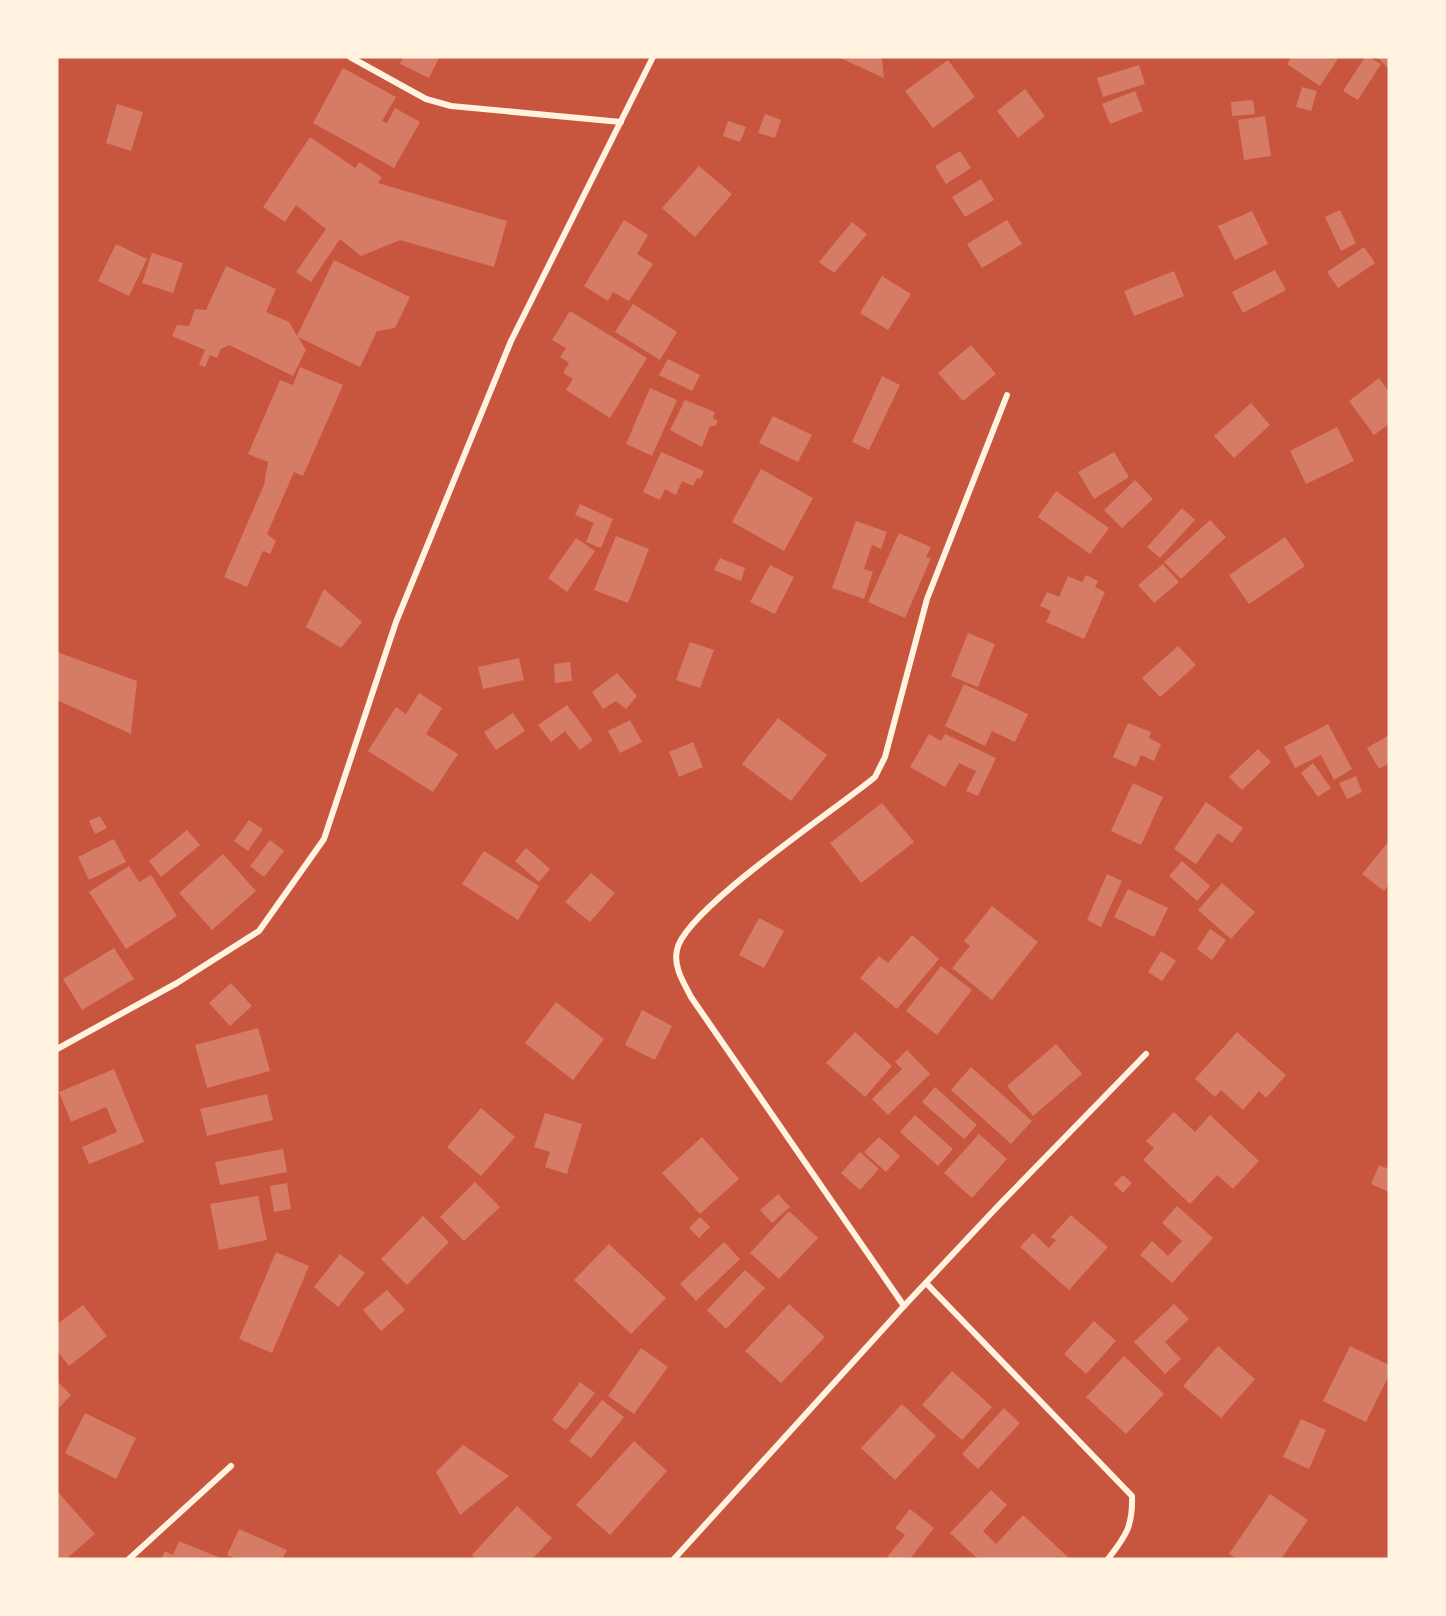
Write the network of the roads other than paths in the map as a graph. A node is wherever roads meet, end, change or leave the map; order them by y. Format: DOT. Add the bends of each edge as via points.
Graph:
graph roads {
  1 [pos="350,57"];
  2 [pos="653,57"];
  3 [pos="621,122"];
  4 [pos="1007,394"];
  5 [pos="57,1049"];
  6 [pos="1146,1054"];
  7 [pos="926,1283"];
  8 [pos="904,1306"];
  9 [pos="231,1466"];
  10 [pos="129,1559"];
  11 [pos="674,1559"];
  12 [pos="1108,1559"];
  1 -- 3 [label="street" via="426,99 451,106"];
  2 -- 3 [label="street"];
  3 -- 5 [label="street" via="511,341 396,622 324,839 259,931 177,983"];
  4 -- 8 [label="street" via="927,599 885,757 875,777 723,893 682,936 676,951 677,967 691,998"];
  6 -- 7 [label="street"];
  7 -- 8 [label="street"];
  7 -- 12 [label="street" via="1132,1496 1132,1518"];
  8 -- 11 [label="street"];
  9 -- 10 [label="street"];
}
